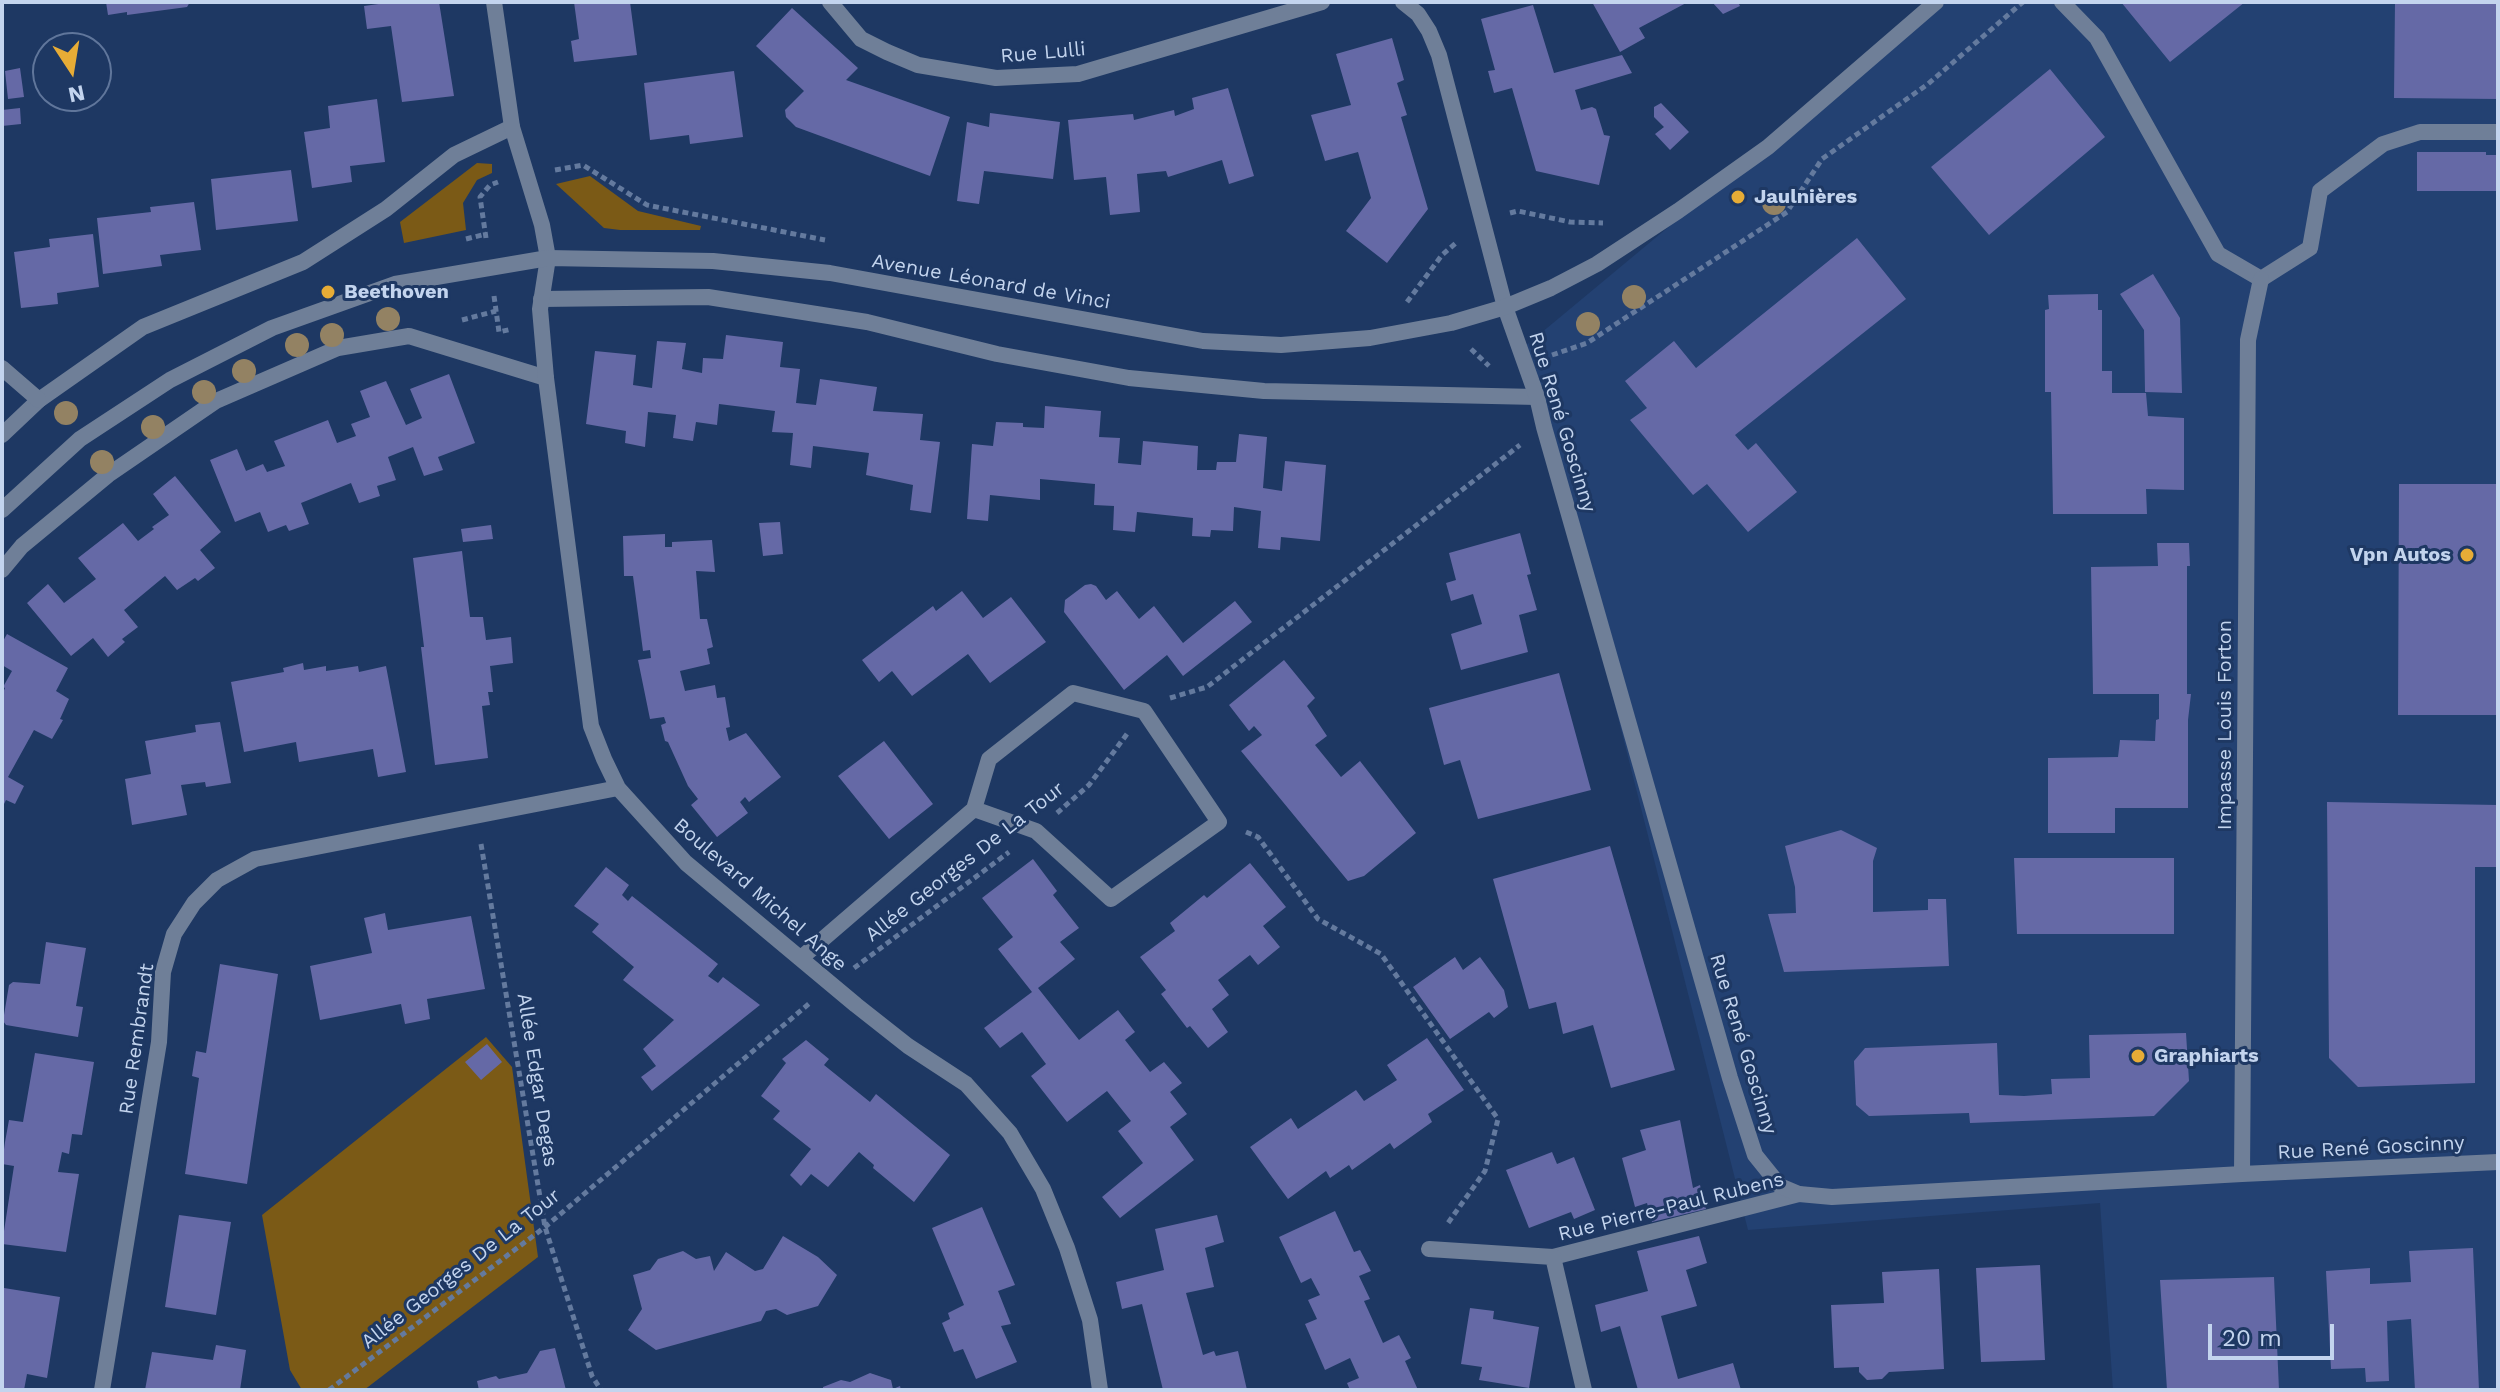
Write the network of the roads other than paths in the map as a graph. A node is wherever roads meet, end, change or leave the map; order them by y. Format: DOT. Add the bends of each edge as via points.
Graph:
graph roads {
  1 [pos="494,2"];
  2 [pos="830,2"];
  3 [pos="1322,2"];
  4 [pos="1936,2"];
  5 [pos="2062,2"];
  6 [pos="1406,3"];
  7 [pos="512,127"];
  8 [pos="2498,132"];
  9 [pos="548,258"];
  10 [pos="2261,279"];
  11 [pos="541,299"];
  12 [pos="1505,307"];
  13 [pos="2,368"];
  14 [pos="546,378"];
  15 [pos="1537,397"];
  16 [pos="39,400"];
  17 [pos="2,435"];
  18 [pos="2,510"];
  19 [pos="2,570"];
  20 [pos="618,788"];
  21 [pos="974,809"];
  22 [pos="801,958"];
  23 [pos="2498,1162"];
  24 [pos="2242,1174"];
  25 [pos="1799,1194"];
  26 [pos="1429,1249"];
  27 [pos="1553,1257"];
  28 [pos="102,1390"];
  29 [pos="1100,1390"];
  30 [pos="1584,1390"];
  1 -- 7 [label="street"];
  2 -- 3 [label="street, Rue Lulli" via="861,39 887,52 918,65 996,78 1078,74"];
  4 -- 12 [label="street, Avenue Léonard de Vinci" via="1768,147 1678,211 1597,264"];
  5 -- 10 [label="street" via="2097,38 2218,254"];
  6 -- 12 [label="street" via="1429,31 1439,55"];
  7 -- 9 [label="street"];
  7 -- 16 [label="street" via="454,155 386,209 303,262 143,327"];
  8 -- 10 [label="street" via="2420,132 2383,144 2320,191 2310,248"];
  9 -- 11 [label="street, Boulevard Michel Ange"];
  9 -- 12 [label="street, Avenue Léonard de Vinci" via="713,261 830,273 1203,341 1281,345 1370,338"];
  9 -- 18 [label="street, Avenue Léonard de Vinci" via="395,284 272,328 170,380 80,439"];
  10 -- 24 [label="street, Impasse Louis Forton" via="2248,340"];
  11 -- 14 [label="street, Boulevard Michel Ange"];
  11 -- 15 [label="street" via="708,297 867,322 997,354 1129,378 1264,391"];
  12 -- 15 [label="street, Rue René Goscinny"];
  13 -- 16 [label="street"];
  14 -- 19 [label="street" via="409,336 338,348 216,401 108,475 22,546"];
  14 -- 20 [label="street, Boulevard Michel Ange" via="591,726"];
  15 -- 25 [label="street, Rue René Goscinny" via="1755,1155 1780,1186"];
  16 -- 17 [label="street"];
  20 -- 22 [label="street, Boulevard Michel Ange" via="686,863"];
  20 -- 28 [label="street, Rue Rembrandt" via="255,859 217,880 194,903 174,934 163,972 159,1042"];
  21 -- 21 [label="street" via="1036,831 1111,899 1219,822 1144,711 1073,693 989,759"];
  21 -- 22 [label="street"];
  22 -- 29 [label="street, Boulevard Michel Ange" via="908,1046 966,1084 1010,1133 1043,1189 1067,1248 1090,1320"];
  23 -- 24 [label="street, Rue René Goscinny"];
  24 -- 25 [label="street, Rue René Goscinny" via="1863,1196"];
  25 -- 27 [label="street, Rue Pierre-Paul Rubens"];
  26 -- 27 [label="street, Rue Pierre-Paul Rubens"];
  27 -- 30 [label="street, Rue Pierre-Paul Rubens"];
}
